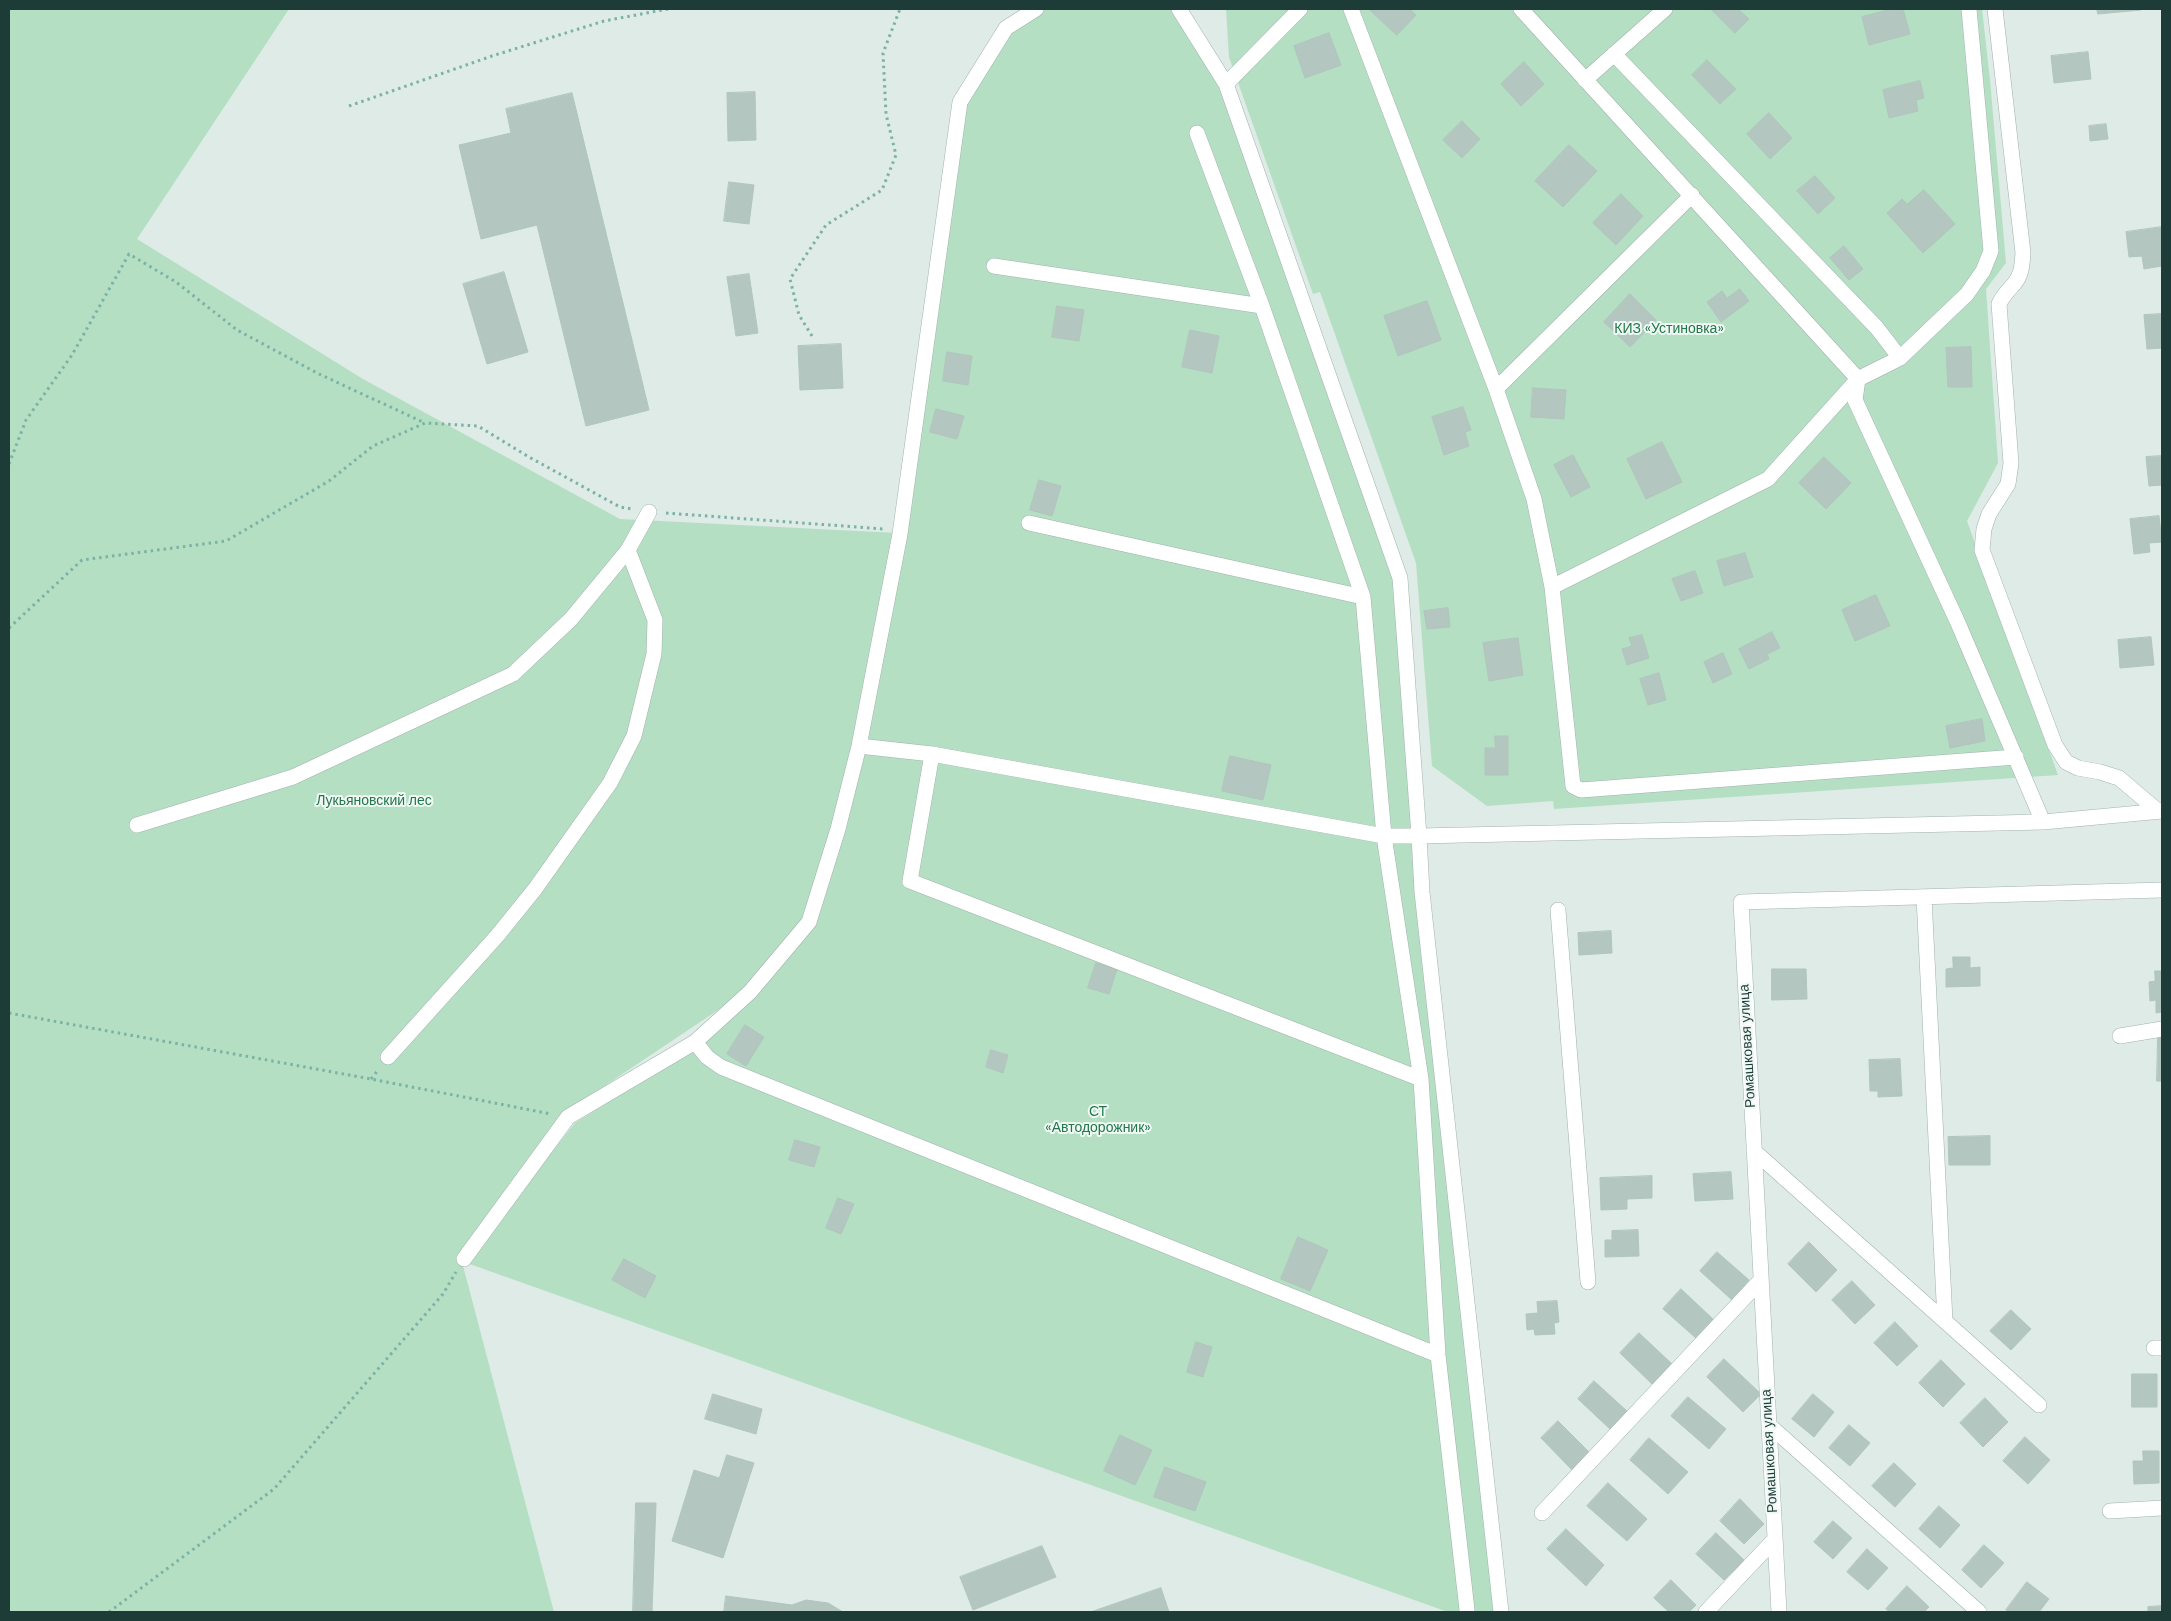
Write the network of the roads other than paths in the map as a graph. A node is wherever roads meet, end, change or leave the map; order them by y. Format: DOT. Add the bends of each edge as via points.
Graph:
graph roads {
  1 [pos="1036,9"];
  2 [pos="1179,9"];
  3 [pos="1300,9"];
  4 [pos="1351,9"];
  5 [pos="1520,9"];
  6 [pos="1665,9"];
  7 [pos="1969,9"];
  8 [pos="1994,9"];
  9 [pos="1614,54"];
  10 [pos="1585,80"];
  11 [pos="1226,84"];
  12 [pos="1197,132"];
  13 [pos="1692,195"];
  14 [pos="994,266"];
  15 [pos="1262,306"];
  16 [pos="1900,358"];
  17 [pos="1858,379"];
  18 [pos="1496,389"];
  19 [pos="649,512"];
  20 [pos="1029,524"];
  21 [pos="628,550"];
  22 [pos="1552,587"];
  23 [pos="1364,597"];
  24 [pos="859,746"];
  25 [pos="932,754"];
  26 [pos="2016,757"];
  27 [pos="2160,811"];
  28 [pos="2043,822"];
  29 [pos="136,825"];
  30 [pos="1384,836"];
  31 [pos="1419,836"];
  32 [pos="2162,890"];
  33 [pos="1924,897"];
  34 [pos="1558,910"];
  35 [pos="2162,1029"];
  36 [pos="2120,1036"];
  37 [pos="695,1042"];
  38 [pos="388,1058"];
  39 [pos="1421,1079"];
  40 [pos="1754,1152"];
  41 [pos="464,1259"];
  42 [pos="1761,1280"];
  43 [pos="1588,1282"];
  44 [pos="1945,1321"];
  45 [pos="1438,1355"];
  46 [pos="2039,1405"];
  47 [pos="1769,1425"];
  48 [pos="2162,1508"];
  49 [pos="2110,1511"];
  50 [pos="1542,1513"];
  51 [pos="1775,1540"];
  52 [pos="1467,1610"];
  53 [pos="1501,1612"];
  54 [pos="1706,1612"];
  55 [pos="1779,1612"];
  56 [pos="1979,1612"];
  1 -- 24 [label="street" via="1006,28 960,102 900,530"];
  2 -- 11 [label="street"];
  3 -- 11 [label="street"];
  4 -- 18 [label="street"];
  5 -- 10 [label="street"];
  6 -- 9 [label="street"];
  7 -- 16 [label="street" via="1991,252 1967,294"];
  8 -- 27 [label="street" via="2023,253 2022,270 1999,304 2011,463 2008,484 1986,521 1982,550 2055,745 2066,762 2119,778"];
  9 -- 10 [label="street"];
  9 -- 16 [label="street" via="1877,328"];
  10 -- 13 [label="street"];
  11 -- 31 [label="street" via="1400,578"];
  12 -- 15 [label="street"];
  13 -- 17 [label="street"];
  13 -- 18 [label="street"];
  14 -- 15 [label="street"];
  15 -- 23 [label="street"];
  16 -- 17 [label="street"];
  17 -- 22 [label="street" via="1768,479"];
  17 -- 26 [label="street" via="1855,400"];
  18 -- 22 [label="street" via="1534,499"];
  19 -- 21 [label="street"];
  20 -- 23 [label="street"];
  21 -- 29 [label="street" via="571,619 513,674 293,777"];
  21 -- 38 [label="street" via="654,620 654,654 634,736 610,783 535,889"];
  22 -- 26 [label="street" via="1573,786 1581,790"];
  23 -- 30 [label="street"];
  24 -- 25 [label="street"];
  24 -- 37 [label="street" via="809,922 750,992"];
  25 -- 30 [label="street"];
  25 -- 39 [label="street" via="910,881"];
  26 -- 28 [label="street"];
  27 -- 28 [label="street"];
  28 -- 31 [label="street"];
  30 -- 31 [label="street"];
  30 -- 39 [label="street"];
  31 -- 53 [label="street" via="1422,892"];
  32 -- 33 [label="street, Ромашковая улица"];
  33 -- 40 [label="street, Ромашковая улица" via="1740,902"];
  33 -- 44 [label="street"];
  34 -- 43 [label="street"];
  35 -- 36 [label="street"];
  37 -- 41 [label="street" via="568,1117"];
  37 -- 45 [label="street" via="721,1067"];
  39 -- 45 [label="street"];
  40 -- 42 [label="street, Ромашковая улица"];
  40 -- 44 [label="street"];
  42 -- 47 [label="street, Ромашковая улица"];
  42 -- 50 [label="street"];
  44 -- 46 [label="street"];
  45 -- 52 [label="street"];
  47 -- 51 [label="street, Ромашковая улица"];
  47 -- 56 [label="street"];
  48 -- 49 [label="street"];
  51 -- 54 [label="street"];
  51 -- 55 [label="street, Ромашковая улица"];
}
